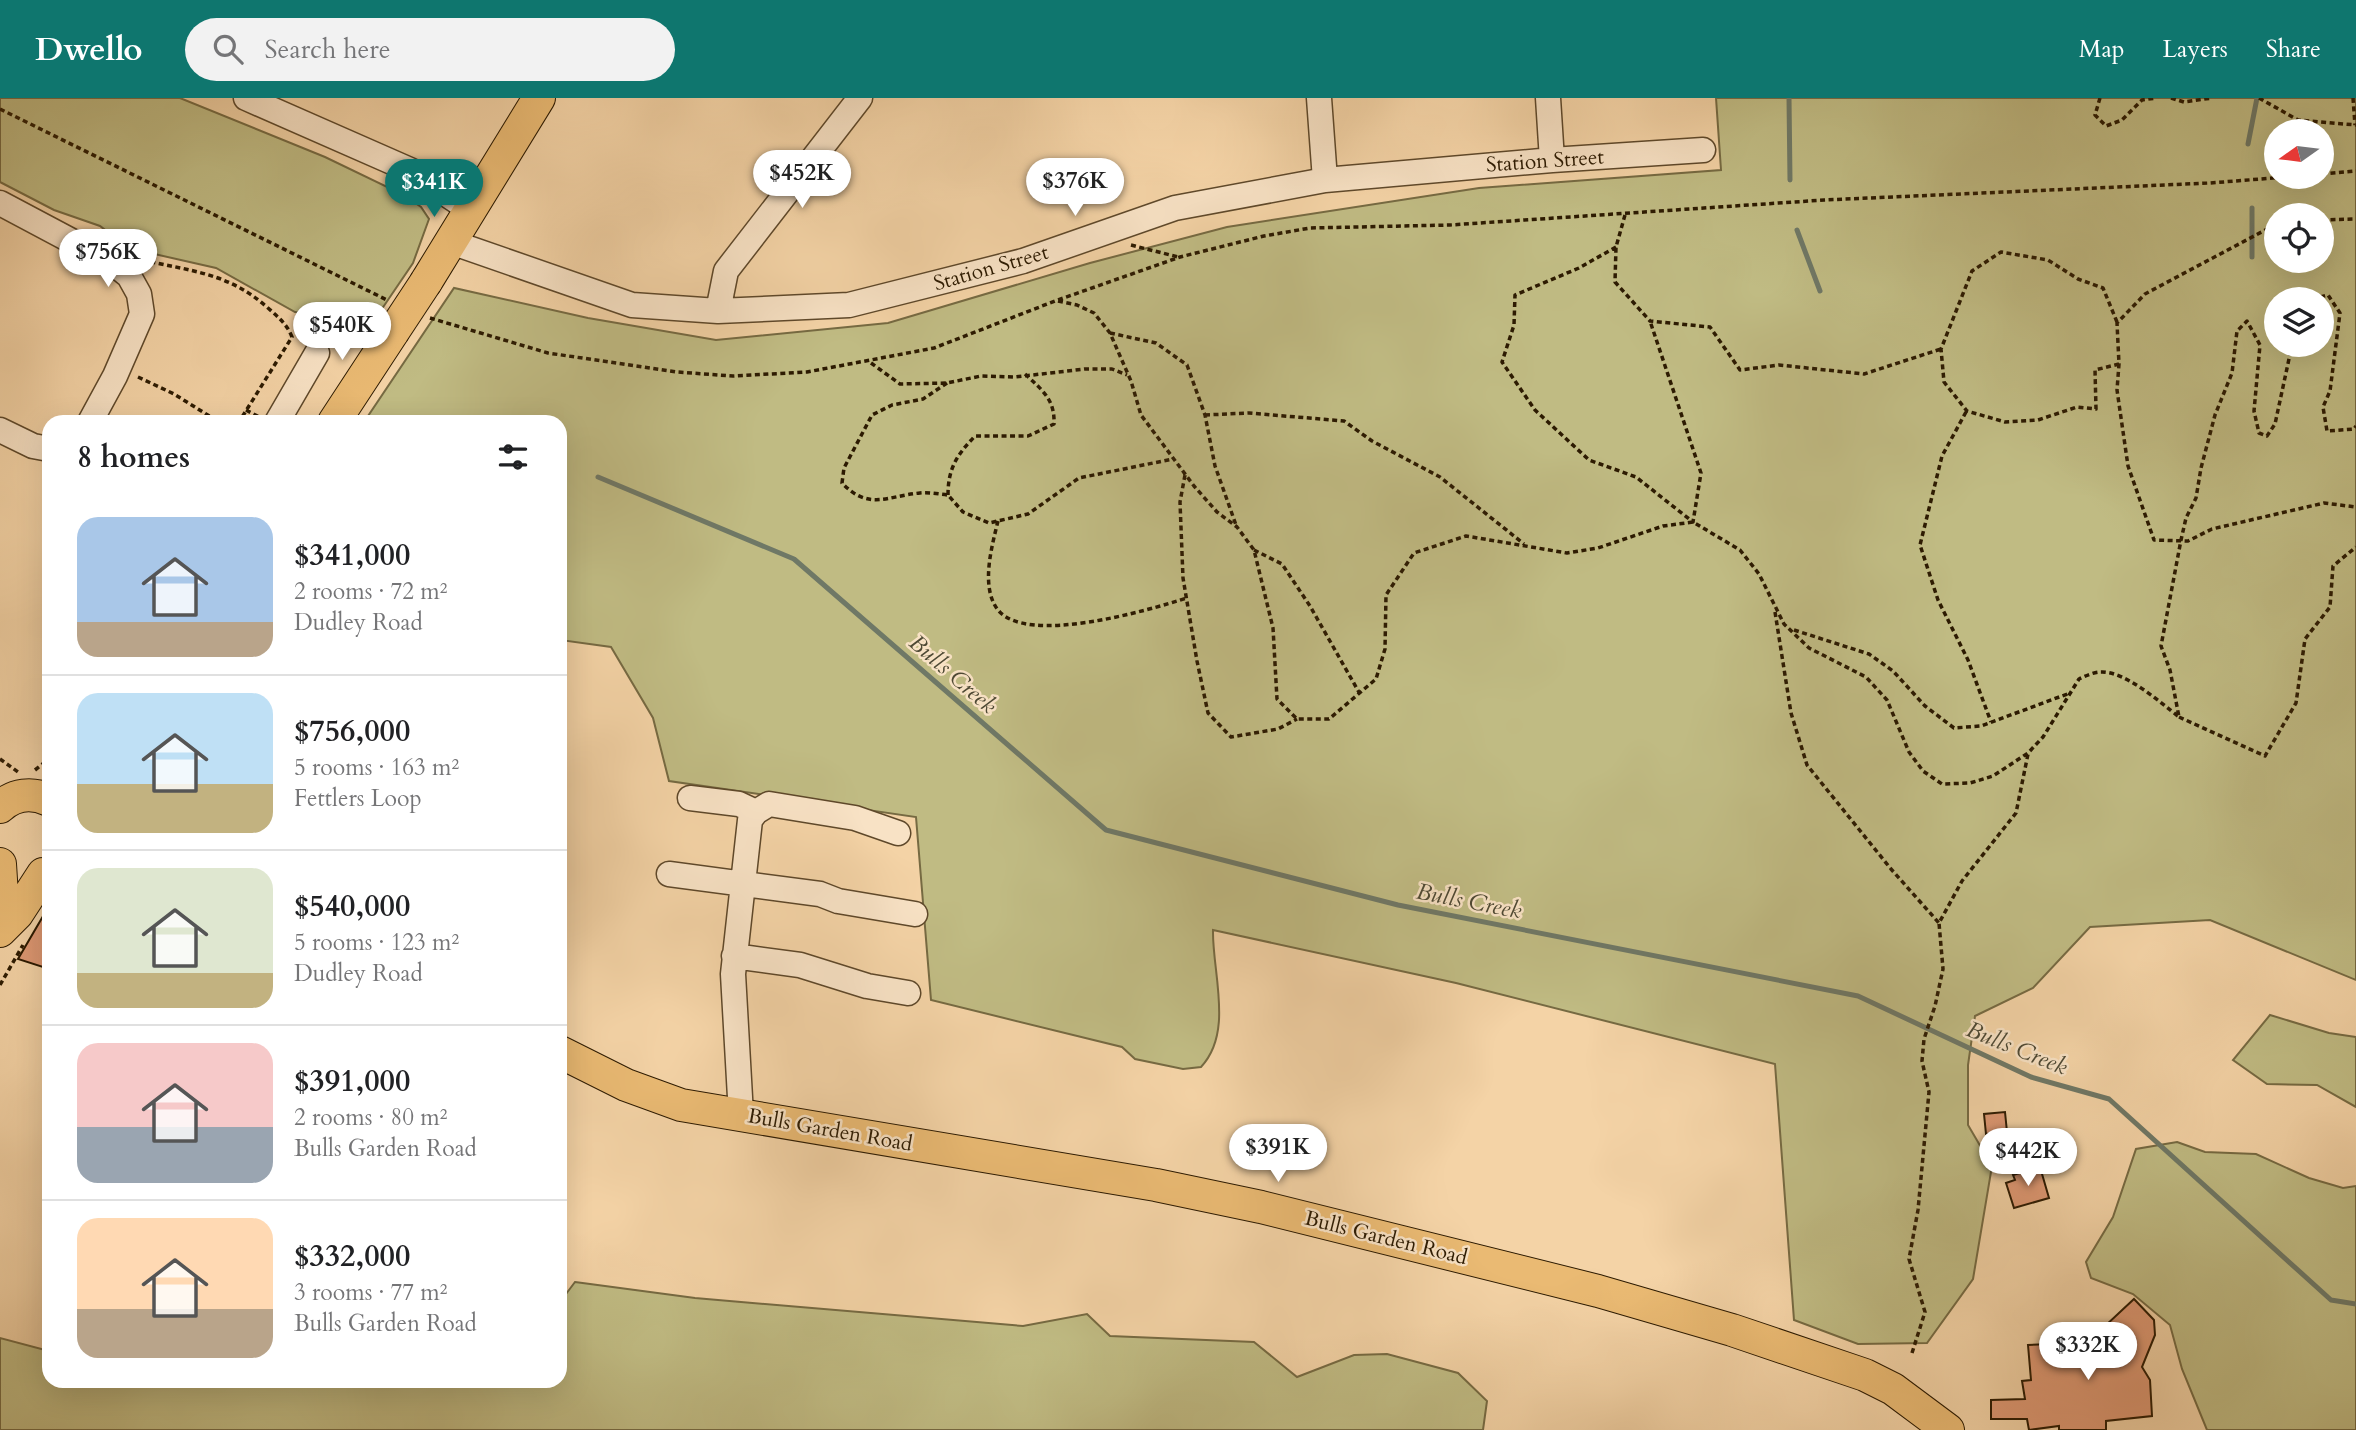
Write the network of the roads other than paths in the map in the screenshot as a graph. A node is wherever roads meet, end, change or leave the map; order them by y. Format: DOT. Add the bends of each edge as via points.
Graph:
graph roads {
  1 [pos="246,98"];
  2 [pos="539,98"];
  3 [pos="860,98"];
  4 [pos="1319,98"];
  5 [pos="1548,98"];
  6 [pos="1703,150"];
  7 [pos="1552,160"];
  8 [pos="1325,180"];
  9 [pos="0,203"];
  10 [pos="470,210"];
  11 [pos="451,242"];
  12 [pos="718,311"];
  13 [pos="317,353"];
  14 [pos="94,415"];
  15 [pos="282,415"];
  16 [pos="339,415"];
  17 [pos="0,430"];
  18 [pos="42,448"];
  19 [pos="690,799"];
  20 [pos="756,812"];
  21 [pos="898,833"];
  22 [pos="0,864"];
  23 [pos="42,874"];
  24 [pos="669,874"];
  25 [pos="42,879"];
  26 [pos="742,882"];
  27 [pos="915,914"];
  28 [pos="0,930"];
  29 [pos="734,956"];
  30 [pos="908,993"];
  31 [pos="567,1056"];
  32 [pos="741,1115"];
  33 [pos="1948,1430"];
  1 -- 10 [label="street" via="410,170"];
  2 -- 10 [label="main road"];
  3 -- 12 [label="street" via="726,271"];
  4 -- 8 [label="street"];
  5 -- 7 [label="street"];
  6 -- 7 [label="street, Station Street"];
  7 -- 8 [label="street, Station Street"];
  8 -- 12 [label="street, Station Street" via="1175,208 1023,261 849,305"];
  9 -- 14 [label="street" via="113,263 130,276 139,294 142,314"];
  10 -- 11 [label="main road"];
  11 -- 12 [label="street, Station Street" via="632,305"];
  11 -- 16 [label="main road, bridge"];
  13 -- 15 [label="street"];
  17 -- 18 [label="street"];
  19 -- 20 [label="street" via="739,804"];
  20 -- 21 [label="street" via="769,804 828,812"];
  20 -- 26 [label="street" via="750,820"];
  22 -- 23 [label="main road" via="25,876"];
  22 -- 28 [label="main road"];
  24 -- 26 [label="street"];
  25 -- 28 [label="main road"];
  26 -- 27 [label="street"];
  26 -- 29 [label="street"];
  29 -- 30 [label="street" via="800,965 867,986"];
  29 -- 32 [label="street" via="733,1014"];
  31 -- 32 [label="main road, Bulls Garden Road" via="625,1085 681,1105"];
  32 -- 33 [label="main road, Bulls Garden Road" via="1261,1207 1598,1291 1865,1375 1893,1389"];
}
